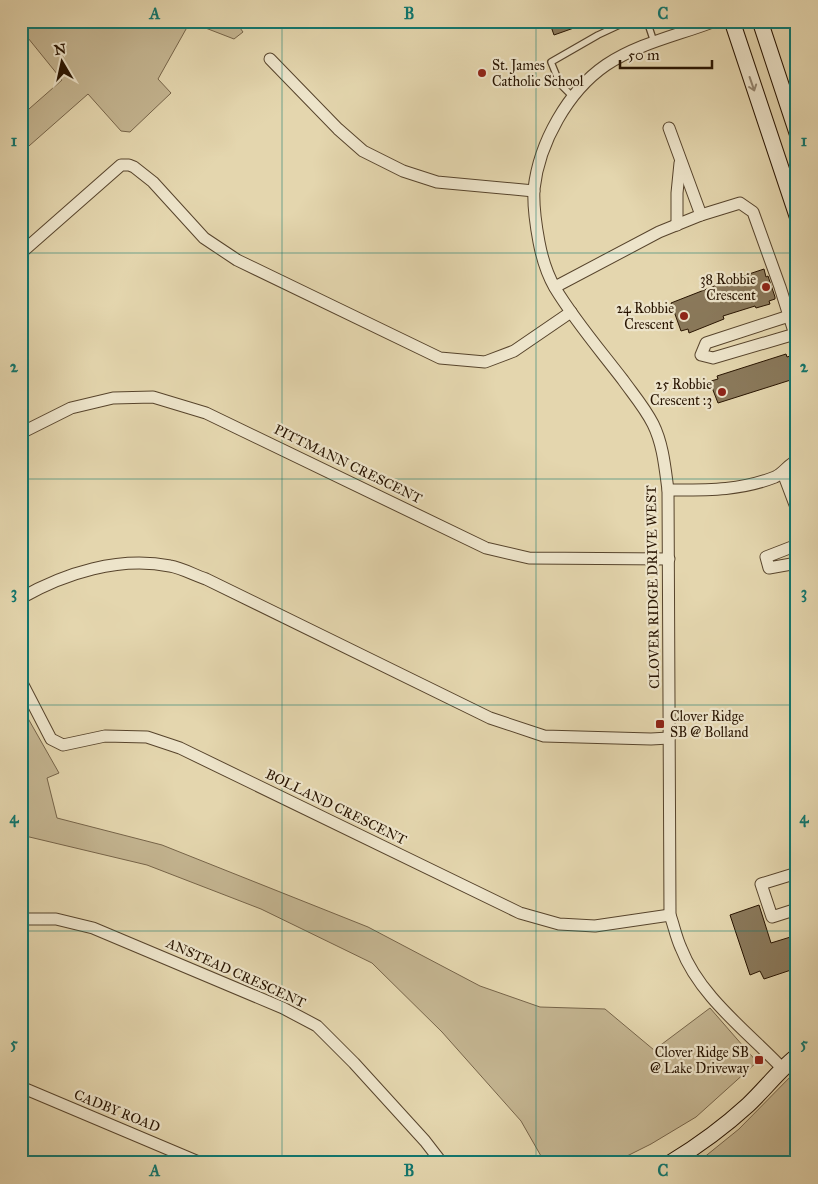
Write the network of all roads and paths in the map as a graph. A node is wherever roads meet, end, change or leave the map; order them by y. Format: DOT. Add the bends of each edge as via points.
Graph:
graph roads {
  1 [pos="628,21"];
  2 [pos="646,21"];
  3 [pos="715,21"];
  4 [pos="732,21"];
  5 [pos="760,21"];
  6 [pos="654,42"];
  7 [pos="270,58"];
  8 [pos="572,96"];
  9 [pos="669,128"];
  10 [pos="797,133"];
  11 [pos="681,161"];
  12 [pos="534,191"];
  13 [pos="701,214"];
  14 [pos="797,216"];
  15 [pos="677,225"];
  16 [pos="21,253"];
  17 [pos="554,287"];
  18 [pos="571,312"];
  19 [pos="789,316"];
  20 [pos="796,338"];
  21 [pos="21,433"];
  22 [pos="797,461"];
  23 [pos="783,473"];
  24 [pos="668,490"];
  25 [pos="797,510"];
  26 [pos="797,545"];
  27 [pos="669,559"];
  28 [pos="797,563"];
  29 [pos="21,598"];
  30 [pos="21,681"];
  31 [pos="669,738"];
  32 [pos="797,873"];
  33 [pos="797,909"];
  34 [pos="670,915"];
  35 [pos="21,919"];
  36 [pos="797,1056"];
  37 [pos="782,1068"];
  38 [pos="21,1088"];
  39 [pos="201,1163"];
  40 [pos="442,1163"];
  41 [pos="670,1163"];
  1 -- 8 [label="lane" via="551,62 560,84"];
  2 -- 6 [label="lane"];
  3 -- 6 [label="street, CLOVER RIDGE DRIVE WEST"];
  4 -- 14 [label="main road, one-way"];
  5 -- 10 [label="main road"];
  6 -- 8 [label="street, CLOVER RIDGE DRIVE WEST" via="607,65"];
  7 -- 12 [label="street" via="363,151 403,171 438,182"];
  8 -- 12 [label="street, CLOVER RIDGE DRIVE WEST" via="559,116 543,153"];
  9 -- 11 [label="street"];
  11 -- 13 [label="street"];
  11 -- 15 [label="street"];
  12 -- 17 [label="street, CLOVER RIDGE DRIVE WEST" via="543,259"];
  13 -- 15 [label="street"];
  13 -- 19 [label="street" via="740,203 752,212"];
  15 -- 17 [label="street"];
  16 -- 18 [label="street" via="121,165 129,165 153,182 204,238 237,260 440,358 485,362 514,351"];
  17 -- 18 [label="street, CLOVER RIDGE DRIVE WEST"];
  18 -- 24 [label="street, CLOVER RIDGE DRIVE WEST" via="653,424 661,445"];
  19 -- 20 [label="street"];
  19 -- 20 [label="street" via="706,343 701,355 713,358"];
  21 -- 27 [label="street, PITTMANN CRESCENT" via="71,408 113,398 153,396 206,413 486,548 529,558"];
  22 -- 23 [label="street"];
  23 -- 24 [label="street" via="732,489"];
  23 -- 25 [label="street"];
  24 -- 27 [label="street, CLOVER RIDGE DRIVE WEST"];
  26 -- 28 [label="street" via="766,557 769,568"];
  27 -- 31 [label="street, CLOVER RIDGE DRIVE WEST"];
  29 -- 31 [label="street" via="85,570 132,562 170,566 206,579 490,718 544,736"];
  30 -- 34 [label="street, BOLLAND CRESCENT" via="50,739 63,745 105,736 148,737 180,748 520,912 559,924 595,926"];
  31 -- 34 [label="street, CLOVER RIDGE DRIVE WEST"];
  32 -- 33 [label="street" via="761,884 772,917"];
  34 -- 37 [label="street, CLOVER RIDGE DRIVE WEST" via="681,948 695,974 720,1006"];
  35 -- 40 [label="street, ANSTEAD CRESCENT" via="56,919 93,928 283,1008 317,1026"];
  36 -- 37 [label="main road"];
  37 -- 41 [label="main road" via="749,1104 718,1131"];
  38 -- 39 [label="street, CADBY ROAD"];
}
